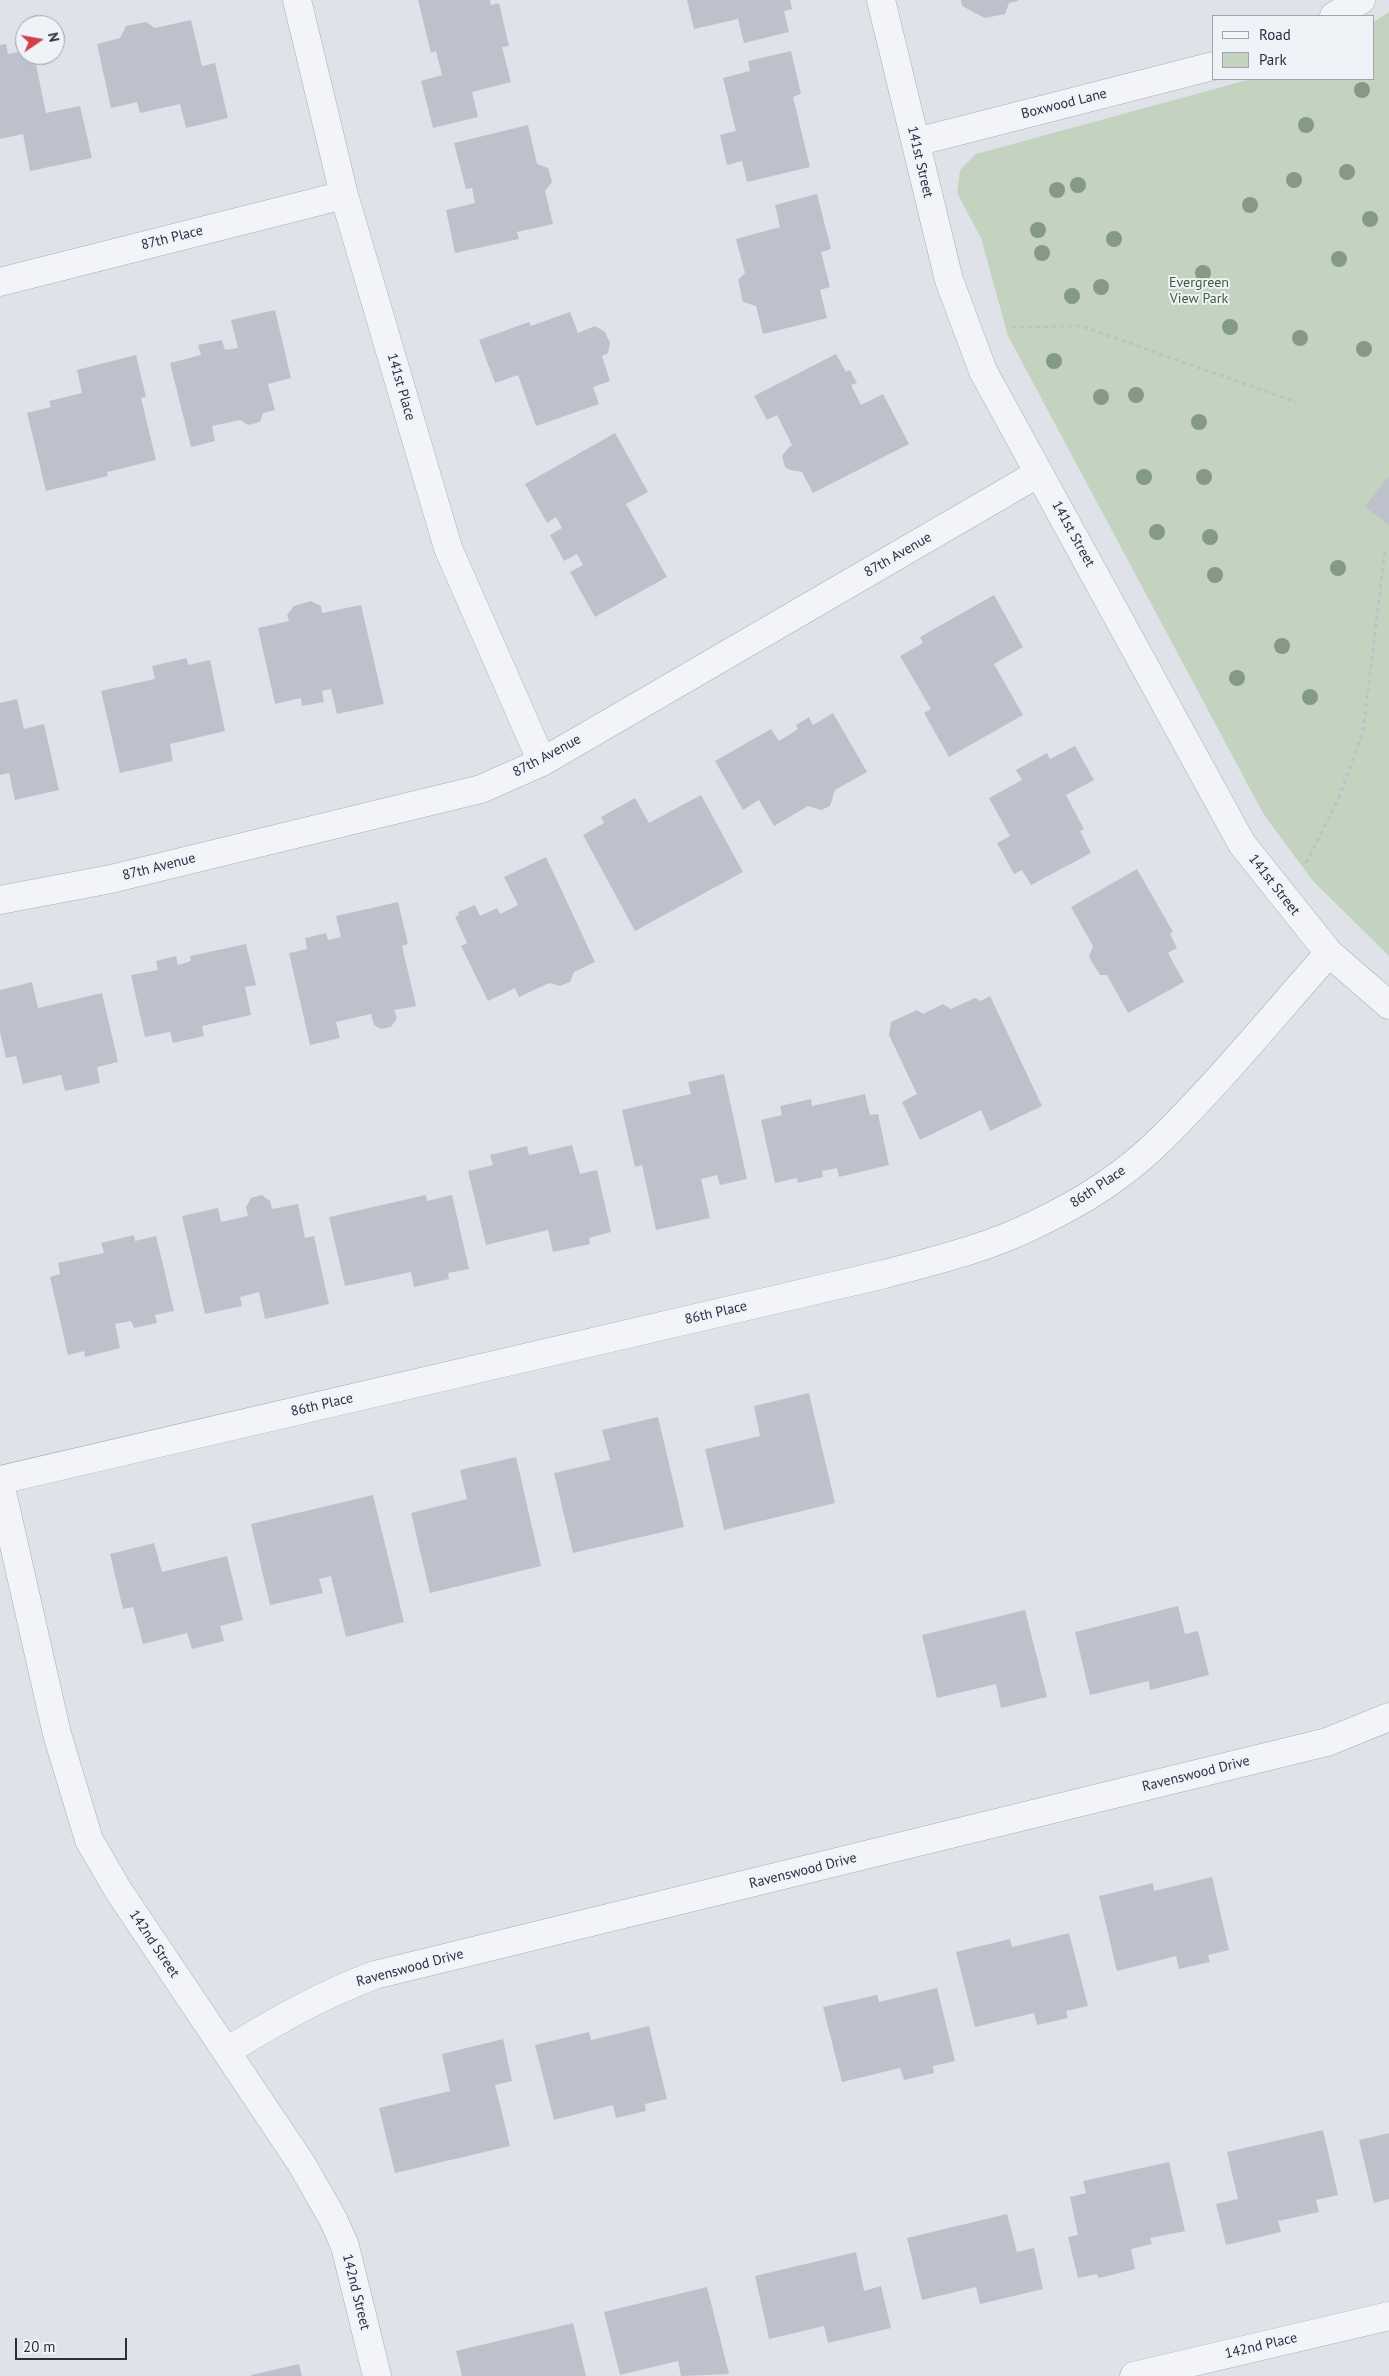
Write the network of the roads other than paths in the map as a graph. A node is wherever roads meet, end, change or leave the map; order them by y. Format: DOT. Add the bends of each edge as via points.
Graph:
graph roads {
  1 [pos="297,0"];
  2 [pos="881,0"];
  3 [pos="1361,0"];
  4 [pos="1336,15"];
  5 [pos="1212,66"];
  6 [pos="916,142"];
  7 [pos="344,195"];
  8 [pos="0,282"];
  9 [pos="1039,473"];
  10 [pos="542,762"];
  11 [pos="0,900"];
  12 [pos="1329,953"];
  13 [pos="1389,1005"];
  14 [pos="0,1481"];
  15 [pos="1389,1717"];
  16 [pos="226,2050"];
  17 [pos="1389,2316"];
  18 [pos="377,2376"];
  19 [pos="1134,2376"];
  1 -- 7 [label="street, 141st Place"];
  2 -- 6 [label="street, 141st Street"];
  3 -- 4 [label="street"];
  5 -- 6 [label="street, Boxwood Lane"];
  6 -- 9 [label="street, 141st Street" via="952,290 982,371"];
  7 -- 8 [label="street, 87th Place"];
  7 -- 10 [label="street, 141st Place" via="448,548"];
  9 -- 10 [label="street, 87th Avenue"];
  9 -- 12 [label="street, 141st Street" via="1242,844"];
  10 -- 11 [label="street, 87th Avenue" via="481,789 111,878"];
  12 -- 13 [label="street, 141st Street"];
  12 -- 14 [label="street, 86th Place" via="1155,1145 1075,1203 1004,1239 885,1274"];
  14 -- 16 [label="street, 142nd Street" via="57,1734 89,1840 118,1890"];
  15 -- 16 [label="street, Ravenswood Drive" via="1327,1742 375,1975 345,1986"];
  16 -- 18 [label="street, 142nd Street" via="301,2162 333,2219 345,2246"];
  17 -- 19 [label="street, 142nd Place"];
}
